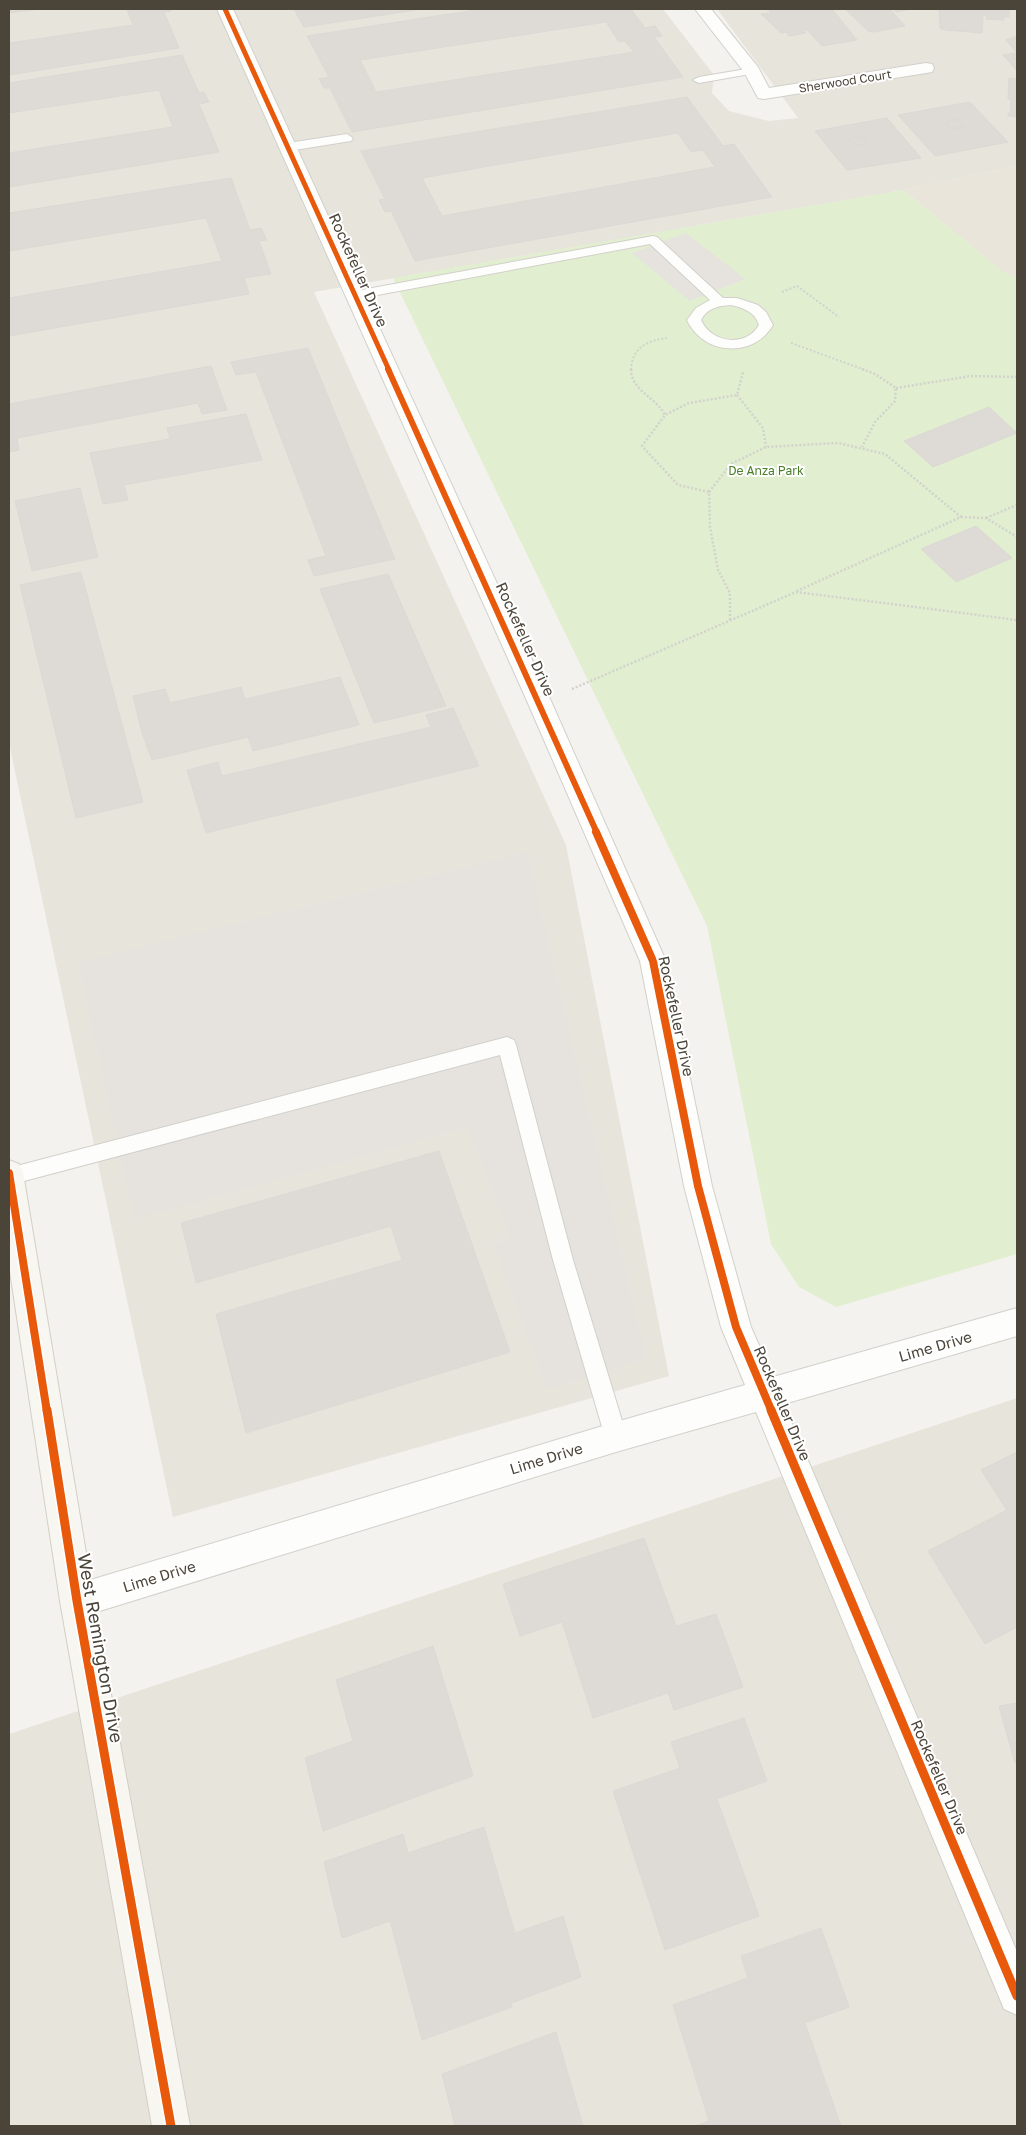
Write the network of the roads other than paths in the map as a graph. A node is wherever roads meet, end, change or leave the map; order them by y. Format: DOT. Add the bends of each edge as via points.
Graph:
graph roads {
  1 [pos="225,9"];
  2 [pos="703,9"];
  3 [pos="926,68"];
  4 [pos="752,71"];
  5 [pos="699,80"];
  6 [pos="347,138"];
  7 [pos="288,147"];
  8 [pos="356,295"];
  9 [pos="720,302"];
  10 [pos="9,1175"];
  11 [pos="1017,1322"];
  12 [pos="765,1395"];
  13 [pos="616,1437"];
  14 [pos="77,1601"];
  15 [pos="1017,1996"];
  16 [pos="172,2126"];
  1 -- 7 [label="street, Rockefeller Drive"];
  2 -- 4 [label="street"];
  3 -- 4 [label="street, Sherwood Court" via="764,94"];
  4 -- 5 [label="lane"];
  6 -- 7 [label="lane"];
  7 -- 8 [label="street, Rockefeller Drive"];
  8 -- 9 [label="lane" via="653,240"];
  8 -- 12 [label="street, Rockefeller Drive" via="653,961 698,1186 736,1327"];
  9 -- 9 [label="lane" via="746,304 759,312 766,324 753,339 738,344 716,342 700,332 694,320 696,313"];
  10 -- 13 [label="lane" via="507,1045 563,1260"];
  10 -- 14 [label="street, West Remington Drive"];
  11 -- 12 [label="street, Lime Drive"];
  12 -- 13 [label="street, Lime Drive"];
  12 -- 15 [label="street, Rockefeller Drive"];
  13 -- 14 [label="street, Lime Drive"];
  14 -- 16 [label="street, West Remington Drive"];
}
